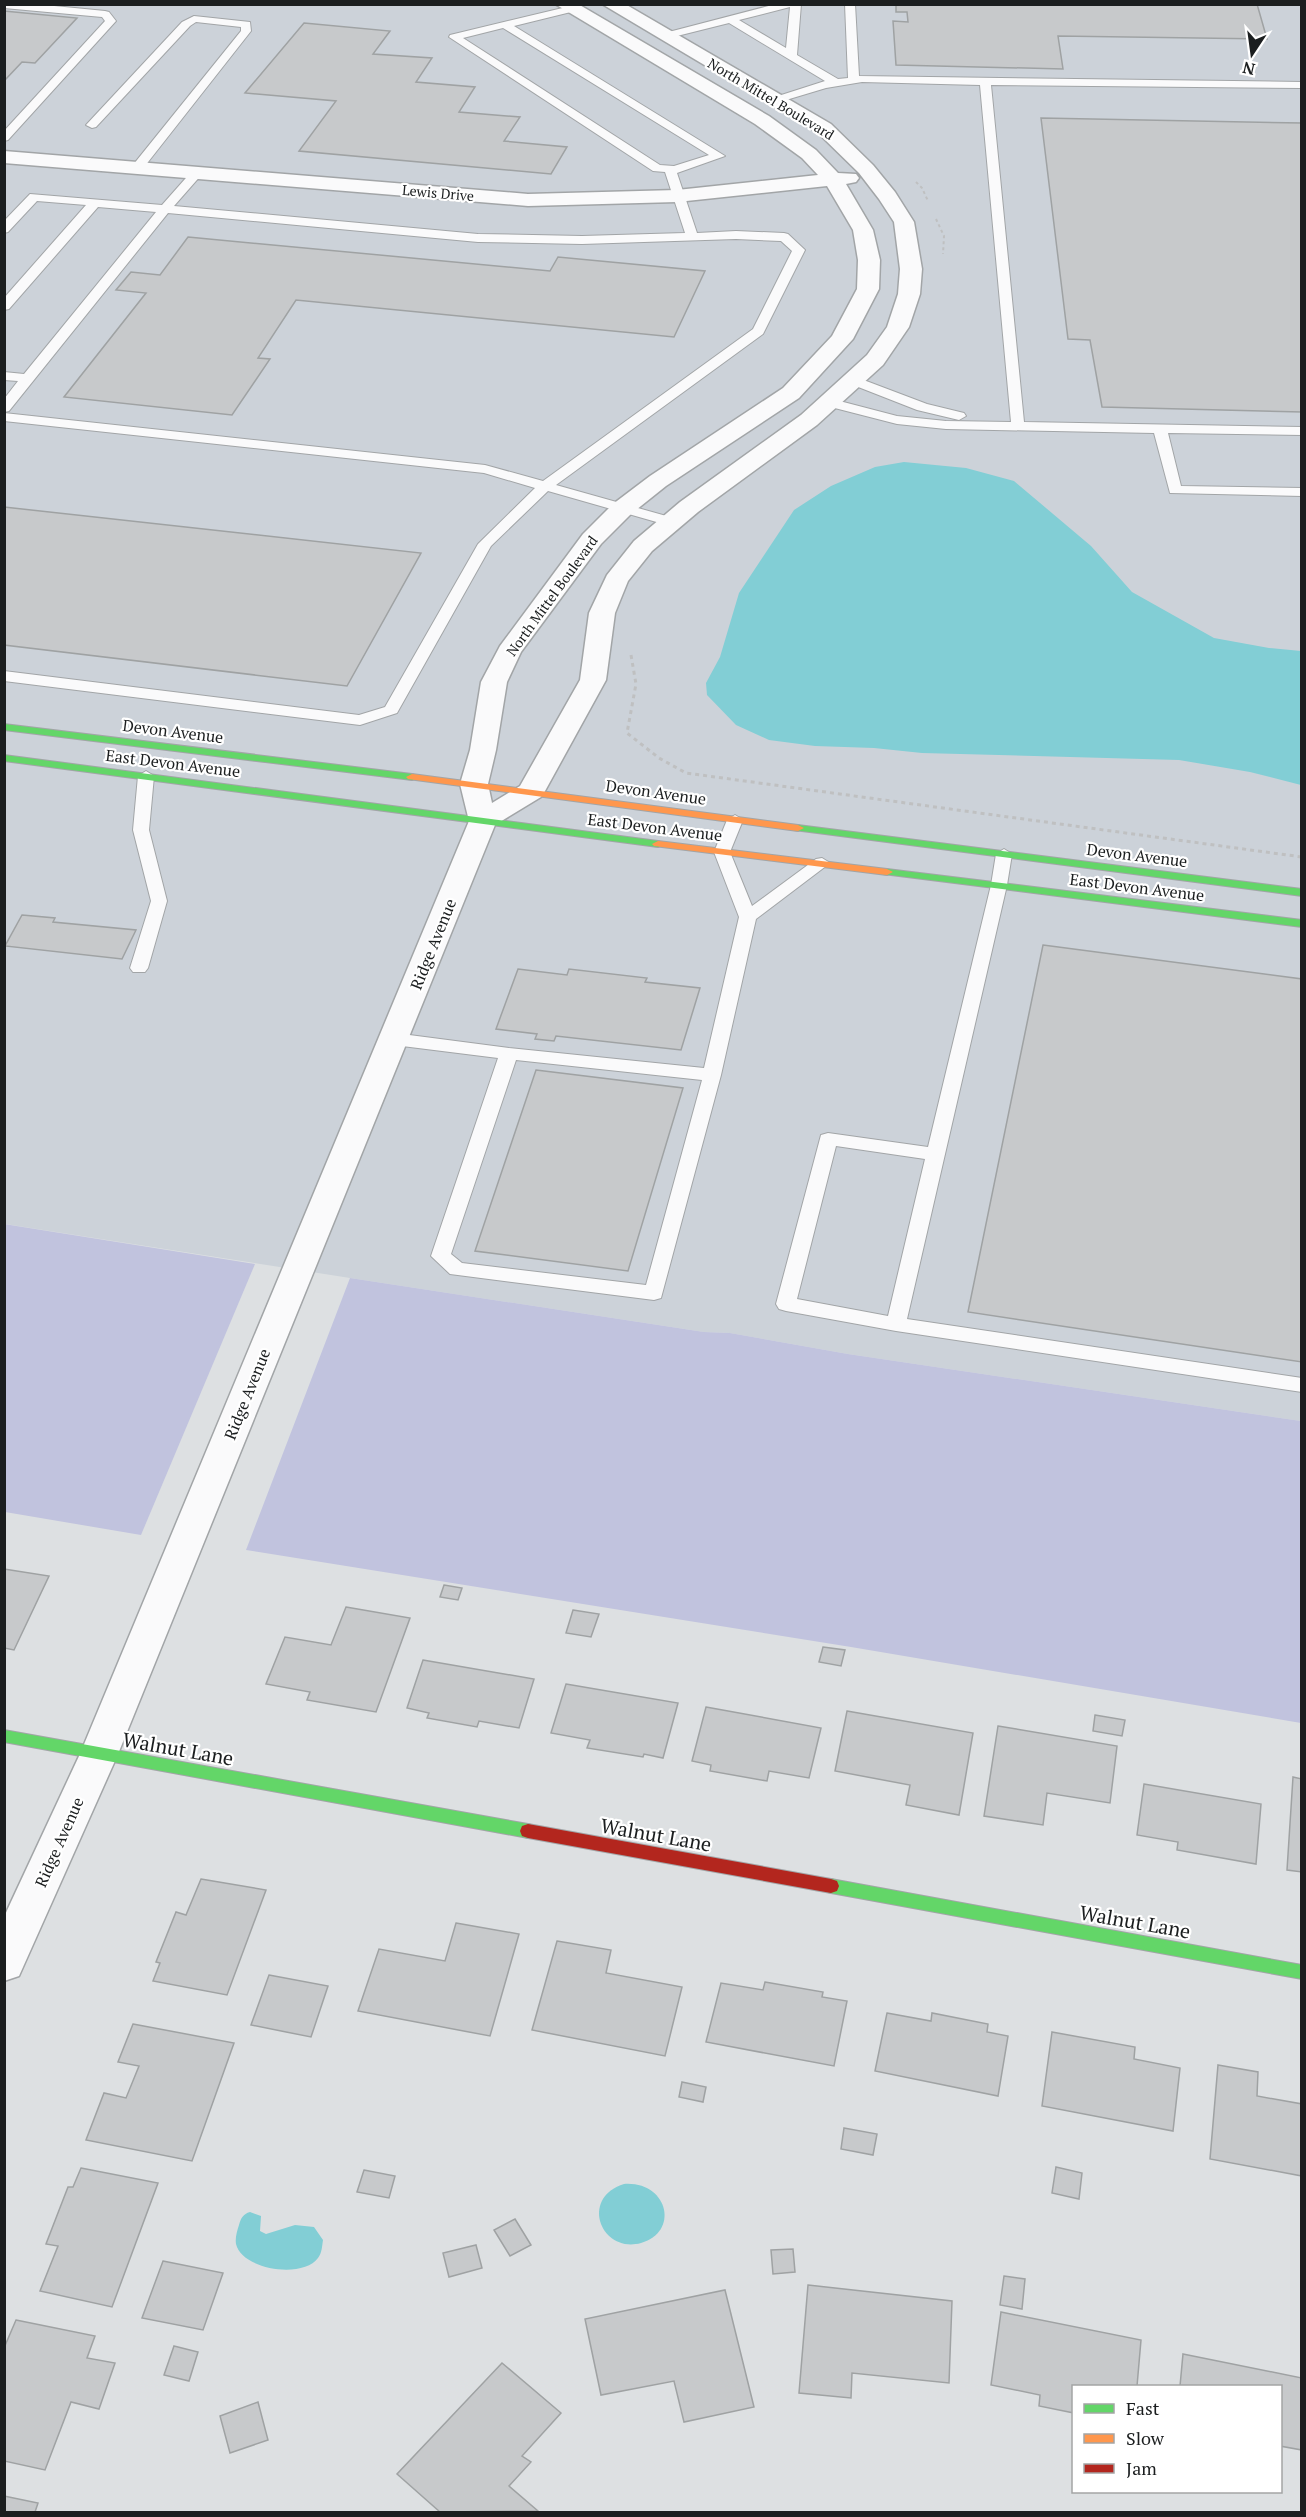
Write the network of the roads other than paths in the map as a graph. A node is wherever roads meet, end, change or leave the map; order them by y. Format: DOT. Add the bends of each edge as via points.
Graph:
graph roads {
  1 [pos="611,4"];
  2 [pos="793,4"];
  3 [pos="850,4"];
  4 [pos="4,5"];
  5 [pos="568,7"];
  6 [pos="731,20"];
  7 [pos="505,25"];
  8 [pos="664,36"];
  9 [pos="791,56"];
  10 [pos="854,80"];
  11 [pos="986,82"];
  12 [pos="836,83"];
  13 [pos="1302,85"];
  14 [pos="776,100"];
  15 [pos="92,125"];
  16 [pos="4,138"];
  17 [pos="4,157"];
  18 [pos="137,168"];
  19 [pos="670,171"];
  20 [pos="197,173"];
  21 [pos="872,175"];
  22 [pos="833,180"];
  23 [pos="677,196"];
  24 [pos="95,203"];
  25 [pos="165,209"];
  26 [pos="4,229"];
  27 [pos="692,237"];
  28 [pos="4,306"];
  29 [pos="4,376"];
  30 [pos="28,378"];
  31 [pos="853,380"];
  32 [pos="828,402"];
  33 [pos="4,408"];
  34 [pos="4,417"];
  35 [pos="1003,426"];
  36 [pos="1018,426"];
  37 [pos="1160,429"];
  38 [pos="1302,431"];
  39 [pos="544,487"];
  40 [pos="1302,492"];
  41 [pos="622,509"];
  42 [pos="672,522"];
  43 [pos="4,676"];
  44 [pos="4,727"];
  45 [pos="4,758"];
  46 [pos="146,776"];
  47 [pos="474,784"];
  48 [pos="531,791"];
  49 [pos="735,820"];
  50 [pos="483,821"];
  51 [pos="722,852"];
  52 [pos="1004,854"];
  53 [pos="822,863"];
  54 [pos="999,885"];
  55 [pos="1302,892"];
  56 [pos="748,917"];
  57 [pos="1302,924"];
  58 [pos="139,968"];
  59 [pos="394,1039"];
  60 [pos="509,1054"];
  61 [pos="712,1075"];
  62 [pos="936,1154"];
  63 [pos="896,1324"];
  64 [pos="1302,1384"];
  65 [pos="4,1736"];
  66 [pos="99,1754"];
  67 [pos="4,1963"];
  68 [pos="1302,1972"];
  1 -- 8 [label="street, North Mittel Boulevard"];
  2 -- 6 [label="lane"];
  2 -- 9 [label="lane"];
  3 -- 10 [label="lane"];
  4 -- 16 [label="lane" via="105,14 111,21"];
  5 -- 7 [label="lane"];
  5 -- 22 [label="street, North Mittel Boulevard" via="762,120 809,154"];
  6 -- 8 [label="lane"];
  6 -- 9 [label="lane"];
  7 -- 19 [label="lane" via="719,156"];
  7 -- 19 [label="lane" via="454,37 657,168"];
  8 -- 14 [label="street, North Mittel Boulevard"];
  9 -- 12 [label="lane"];
  10 -- 11 [label="lane"];
  10 -- 12 [label="lane"];
  11 -- 13 [label="lane"];
  11 -- 36 [label="lane"];
  12 -- 14 [label="lane"];
  14 -- 21 [label="street, North Mittel Boulevard" via="824,128"];
  15 -- 18 [label="lane" via="186,24 194,19 246,24 246,31"];
  17 -- 18 [label="street, Lewis Drive"];
  18 -- 20 [label="street, Lewis Drive"];
  19 -- 23 [label="lane"];
  20 -- 23 [label="street, Lewis Drive" via="528,200"];
  20 -- 25 [label="lane"];
  21 -- 22 [label="street, Lewis Drive"];
  21 -- 31 [label="street, North Mittel Boulevard" via="904,222 911,269 909,294 898,327 874,360"];
  22 -- 23 [label="street, Lewis Drive"];
  22 -- 41 [label="street, North Mittel Boulevard" via="863,230 869,260 868,289 842,339 791,393"];
  23 -- 27 [label="lane"];
  24 -- 25 [label="lane"];
  24 -- 26 [label="lane" via="34,197"];
  24 -- 28 [label="lane"];
  25 -- 27 [label="lane" via="478,238"];
  25 -- 30 [label="lane"];
  27 -- 39 [label="lane" via="784,237 799,250 758,331"];
  29 -- 30 [label="lane"];
  30 -- 33 [label="lane"];
  31 -- 32 [label="street, North Mittel Boulevard"];
  31 -- 35 [label="lane" via="922,407"];
  32 -- 35 [label="lane" via="897,420"];
  32 -- 42 [label="street, North Mittel Boulevard"];
  34 -- 39 [label="lane" via="485,469"];
  35 -- 36 [label="lane"];
  36 -- 37 [label="lane"];
  37 -- 38 [label="lane"];
  37 -- 40 [label="lane" via="1175,490"];
  39 -- 41 [label="lane"];
  39 -- 43 [label="lane" via="485,544 391,710 360,720"];
  41 -- 42 [label="lane"];
  41 -- 47 [label="street, North Mittel Boulevard" via="592,539 509,651 494,682"];
  42 -- 48 [label="street, North Mittel Boulevard" via="644,546 616,580 602,613 593,680"];
  44 -- 47 [label="main road, Devon Avenue"];
  45 -- 46 [label="main road, East Devon Avenue"];
  46 -- 50 [label="main road, East Devon Avenue"];
  46 -- 58 [label="lane" via="141,830 159,901"];
  47 -- 48 [label="main road, Devon Avenue"];
  47 -- 50 [label="street, North Mittel Boulevard"];
  48 -- 49 [label="main road, Devon Avenue"];
  48 -- 50 [label="street, North Mittel Boulevard"];
  49 -- 51 [label="lane"];
  49 -- 52 [label="main road, Devon Avenue"];
  50 -- 51 [label="main road, East Devon Avenue"];
  50 -- 59 [label="street, Ridge Avenue"];
  51 -- 53 [label="main road, East Devon Avenue"];
  51 -- 56 [label="lane"];
  52 -- 54 [label="lane"];
  52 -- 55 [label="main road, Devon Avenue"];
  53 -- 54 [label="main road, East Devon Avenue"];
  53 -- 56 [label="lane"];
  54 -- 57 [label="main road, East Devon Avenue"];
  54 -- 62 [label="lane"];
  56 -- 61 [label="lane"];
  59 -- 60 [label="lane"];
  59 -- 66 [label="street, Ridge Avenue"];
  60 -- 61 [label="lane"];
  60 -- 61 [label="lane" via="441,1256 457,1269 654,1293"];
  62 -- 63 [label="lane"];
  62 -- 63 [label="lane" via="828,1139 786,1304"];
  63 -- 64 [label="lane"];
  65 -- 66 [label="main road, Walnut Lane"];
  66 -- 67 [label="street, Ridge Avenue"];
  66 -- 68 [label="main road, Walnut Lane"];
}
